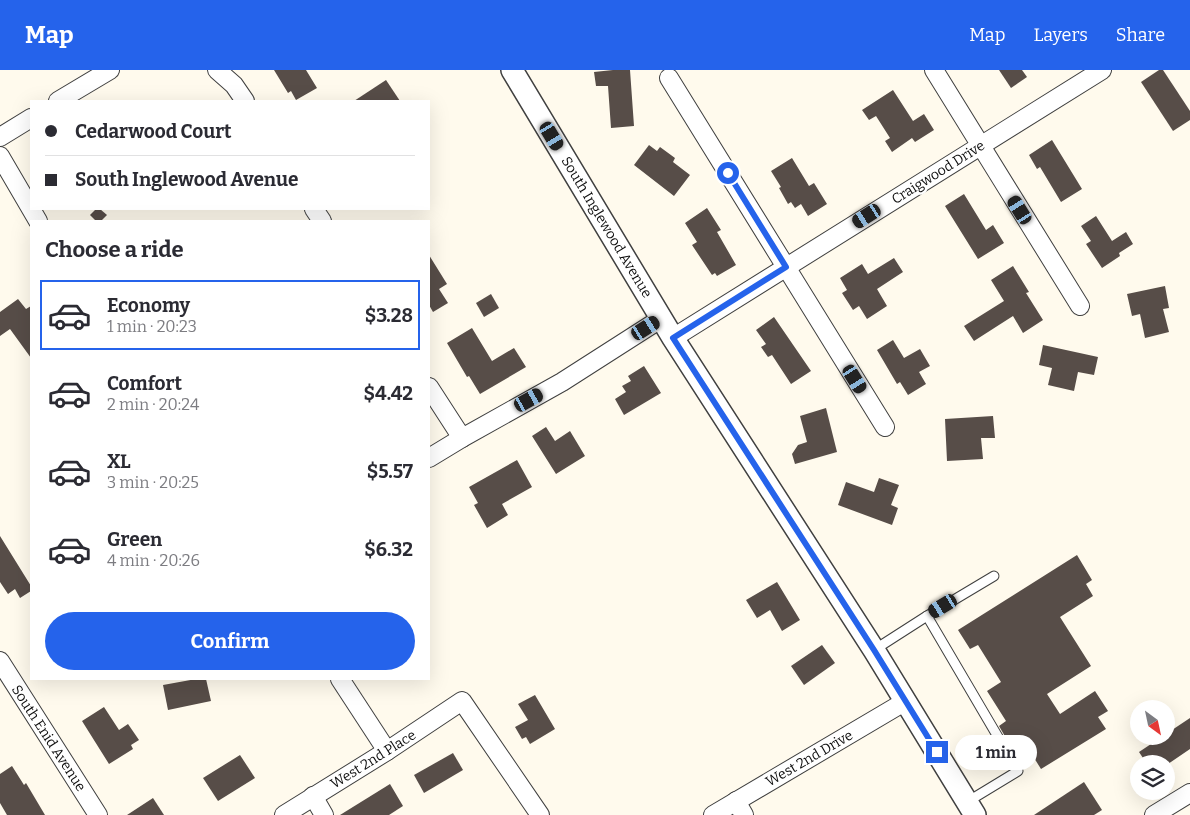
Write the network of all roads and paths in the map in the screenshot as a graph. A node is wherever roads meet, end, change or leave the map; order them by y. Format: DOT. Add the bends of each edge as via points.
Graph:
graph roads {
  1 [pos="110,70"];
  2 [pos="217,70"];
  3 [pos="512,70"];
  4 [pos="934,70"];
  5 [pos="1102,70"];
  6 [pos="669,78"];
  7 [pos="60,100"];
  8 [pos="244,100"];
  9 [pos="30,119"];
  10 [pos="0,137"];
  11 [pos="980,145"];
  12 [pos="0,156"];
  13 [pos="30,207"];
  14 [pos="786,267"];
  15 [pos="1080,306"];
  16 [pos="662,318"];
  17 [pos="673,338"];
  18 [pos="430,389"];
  19 [pos="885,427"];
  20 [pos="462,438"];
  21 [pos="430,457"];
  22 [pos="994,576"];
  23 [pos="927,616"];
  24 [pos="874,650"];
  25 [pos="0,661"];
  26 [pos="341,680"];
  27 [pos="906,701"];
  28 [pos="387,751"];
  29 [pos="1190,793"];
  30 [pos="313,796"];
  31 [pos="740,808"];
  32 [pos="971,809"];
  33 [pos="1157,814"];
  34 [pos="98,815"];
  35 [pos="284,815"];
  36 [pos="324,815"];
  37 [pos="540,815"];
  38 [pos="713,815"];
  1 -- 7 [label="street"];
  2 -- 8 [label="street"];
  3 -- 16 [label="street, South Inglewood Avenue"];
  4 -- 11 [label="street"];
  5 -- 11 [label="street, Craigwood Drive"];
  6 -- 14 [label="street"];
  9 -- 10 [label="street"];
  11 -- 14 [label="street, Craigwood Drive"];
  11 -- 15 [label="street"];
  12 -- 13 [label="street"];
  14 -- 17 [label="street, Craigwood Drive"];
  14 -- 19 [label="street"];
  16 -- 17 [label="street, South Inglewood Avenue"];
  16 -- 20 [label="street" via="562,382"];
  17 -- 24 [label="street, South Inglewood Avenue"];
  18 -- 20 [label="street"];
  20 -- 21 [label="street"];
  22 -- 23 [label="lane"];
  23 -- 24 [label="lane"];
  23 -- 32 [label="lane" via="1018,771"];
  24 -- 27 [label="street, South Inglewood Avenue"];
  25 -- 34 [label="street, South Enid Avenue"];
  26 -- 28 [label="street"];
  27 -- 31 [label="street, West 2nd Drive"];
  27 -- 32 [label="street, South Inglewood Avenue"];
  28 -- 30 [label="street, West 2nd Place"];
  28 -- 37 [label="street, West 2nd Place" via="462,701"];
  29 -- 33 [label="street"];
  30 -- 35 [label="street, West 2nd Place"];
  30 -- 36 [label="street"];
  31 -- 38 [label="street, West 2nd Drive"];
}
